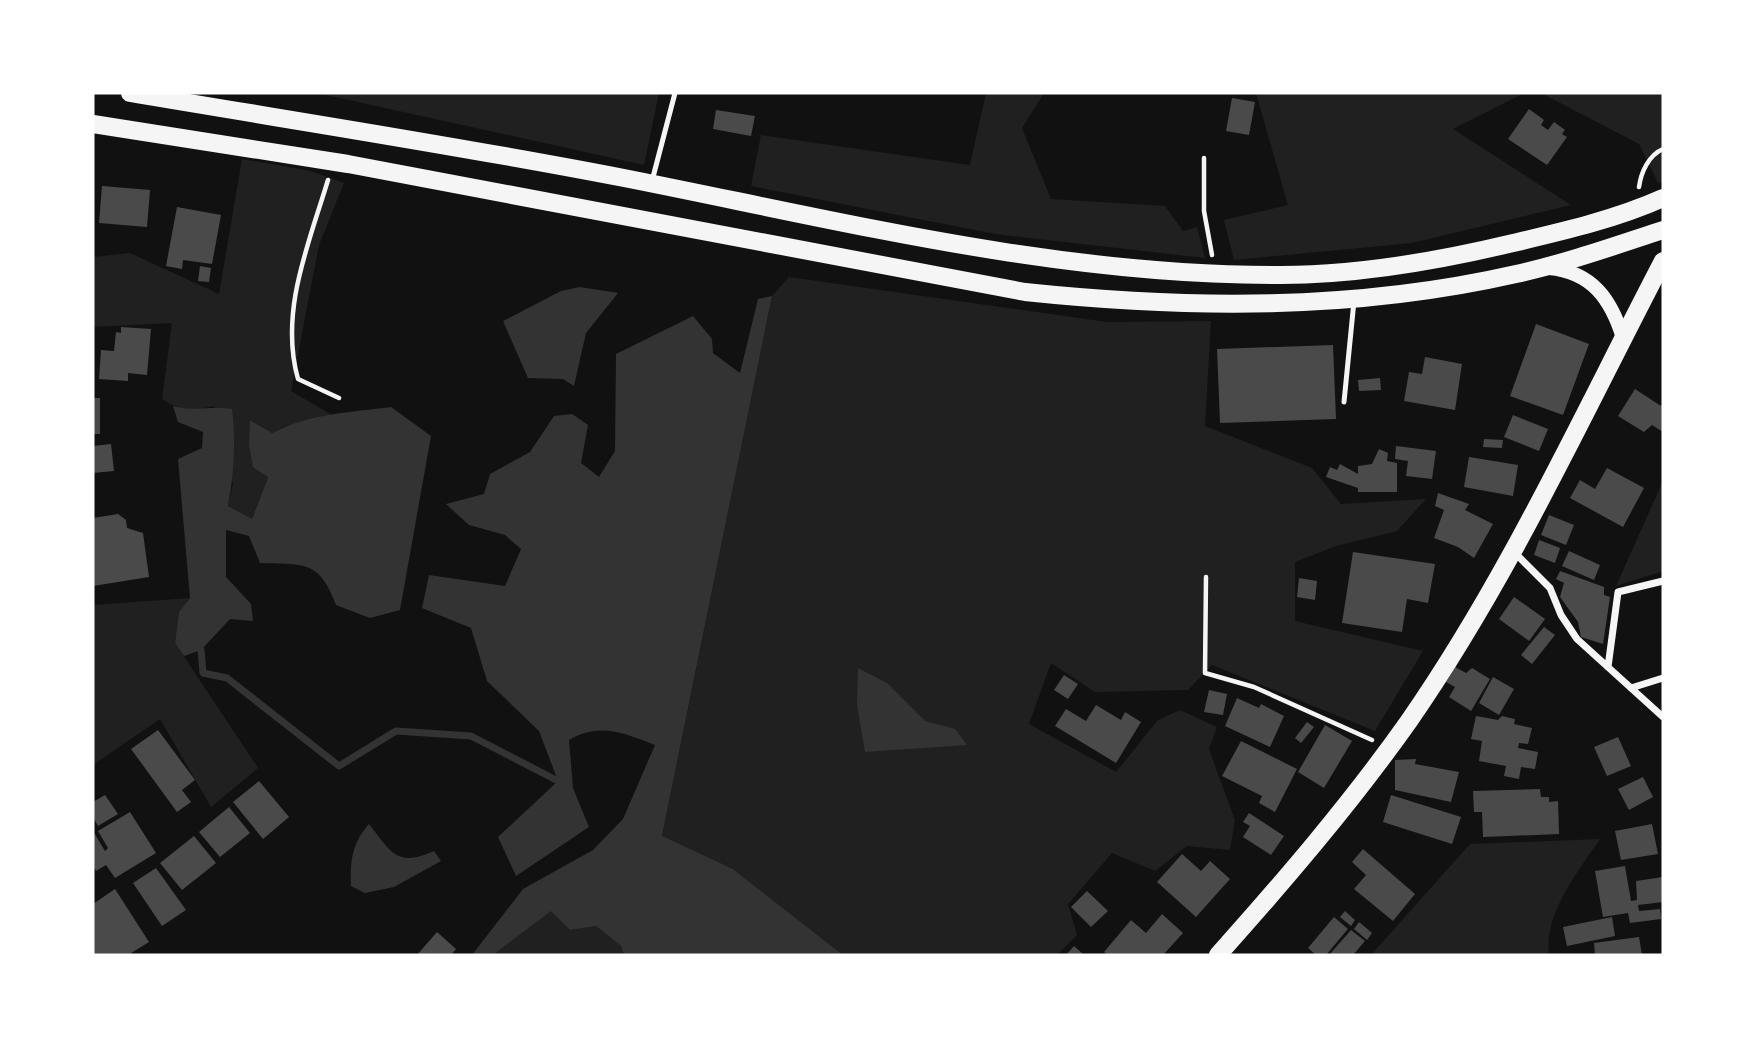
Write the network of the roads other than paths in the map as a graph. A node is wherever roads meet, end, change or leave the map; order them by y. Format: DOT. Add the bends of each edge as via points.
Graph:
graph roads {
  1 [pos="130,93"];
  2 [pos="675,93"];
  3 [pos="93,124"];
  4 [pos="651,184"];
  5 [pos="1663,198"];
  6 [pos="1663,230"];
  7 [pos="1663,261"];
  8 [pos="1542,267"];
  9 [pos="1354,298"];
  10 [pos="1623,338"];
  11 [pos="1344,402"];
  12 [pos="1512,549"];
  13 [pos="1663,581"];
  14 [pos="1608,667"];
  15 [pos="1663,678"];
  16 [pos="1631,688"];
  17 [pos="1663,717"];
  18 [pos="1218,955"];
  1 -- 4 [label="main road"];
  2 -- 4 [label="lane"];
  3 -- 9 [label="main road" via="334,162 1025,292 1120,302 1221,305"];
  4 -- 5 [label="main road" via="1052,261 1165,272 1284,275 1402,265 1552,234"];
  6 -- 8 [label="main road"];
  7 -- 10 [label="main road"];
  8 -- 9 [label="main road" via="1464,285"];
  8 -- 10 [label="main road" via="1568,270 1593,284 1616,313"];
  9 -- 11 [label="lane"];
  10 -- 12 [label="main road"];
  12 -- 14 [label="street" via="1550,588 1577,639"];
  12 -- 18 [label="main road" via="1389,747 1290,875"];
  13 -- 14 [label="street" via="1618,592"];
  14 -- 16 [label="street"];
  15 -- 16 [label="street"];
  16 -- 17 [label="street"];
}
